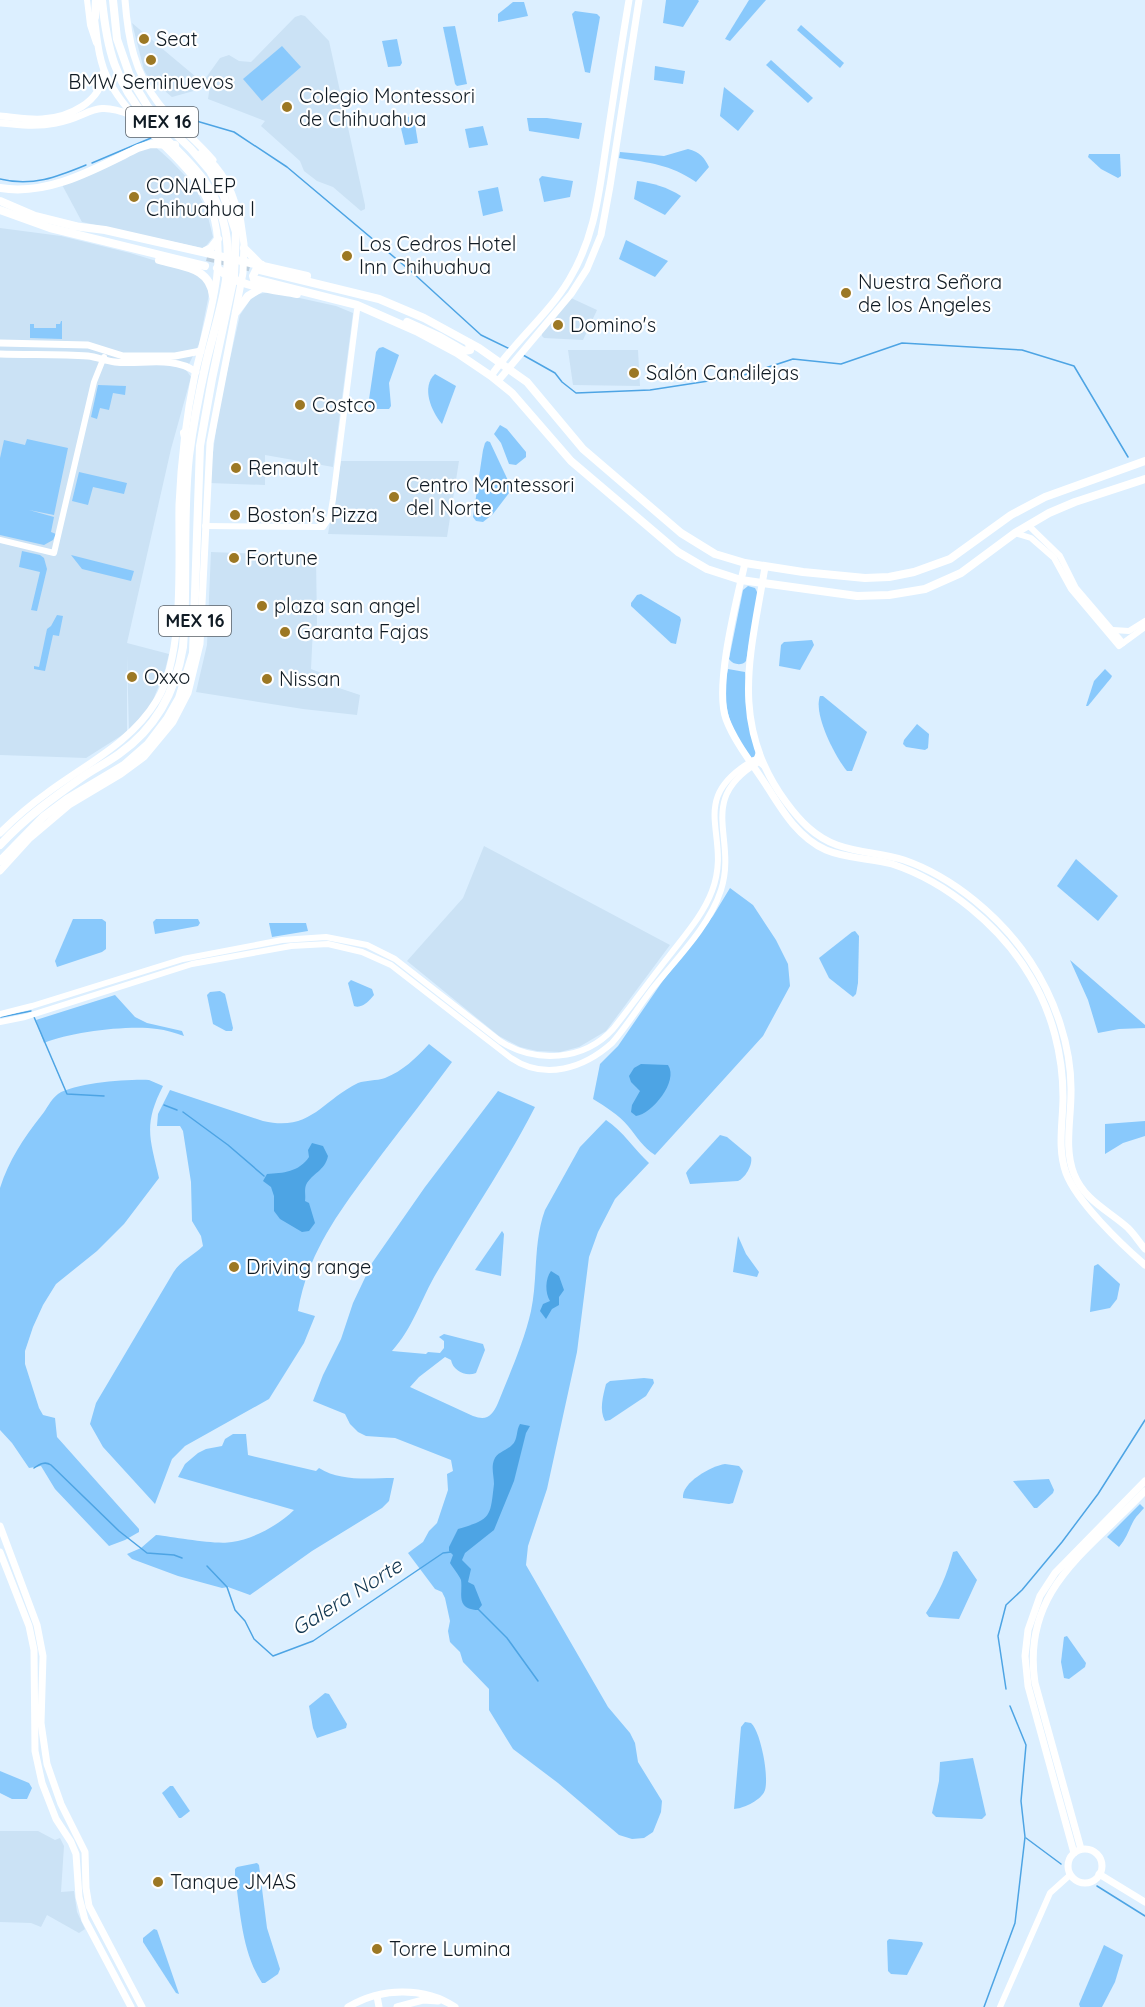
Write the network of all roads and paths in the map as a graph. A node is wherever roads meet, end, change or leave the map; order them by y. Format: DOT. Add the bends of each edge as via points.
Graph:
graph roads {
  1 [pos="87,0"];
  2 [pos="95,0"];
  3 [pos="102,0"];
  4 [pos="113,0"];
  5 [pos="125,0"];
  6 [pos="629,0"];
  7 [pos="639,0"];
  8 [pos="94,17"];
  9 [pos="99,50"];
  10 [pos="103,66"];
  11 [pos="132,115"];
  12 [pos="0,116"];
  13 [pos="0,123"];
  14 [pos="0,188"];
  15 [pos="0,201"];
  16 [pos="0,210"];
  17 [pos="236,232"];
  18 [pos="84,235"];
  19 [pos="218,240"];
  20 [pos="244,246"];
  21 [pos="205,254"];
  22 [pos="218,255"];
  23 [pos="244,260"];
  24 [pos="205,266"];
  25 [pos="261,266"];
  26 [pos="217,268"];
  27 [pos="242,282"];
  28 [pos="260,284"];
  29 [pos="213,293"];
  30 [pos="230,299"];
  31 [pos="357,310"];
  32 [pos="372,311"];
  33 [pos="236,312"];
  34 [pos="393,321"];
  35 [pos="470,342"];
  36 [pos="0,343"];
  37 [pos="38,344"];
  38 [pos="106,351"];
  39 [pos="201,351"];
  40 [pos="0,354"];
  41 [pos="38,355"];
  42 [pos="103,359"];
  43 [pos="175,359"];
  44 [pos="507,362"];
  45 [pos="196,372"];
  46 [pos="495,378"];
  47 [pos="540,396"];
  48 [pos="528,409"];
  49 [pos="184,433"];
  50 [pos="189,457"];
  51 [pos="1145,461"];
  52 [pos="1132,466"];
  53 [pos="1108,474"];
  54 [pos="1145,479"];
  55 [pos="1135,483"];
  56 [pos="1112,490"];
  57 [pos="205,525"];
  58 [pos="1028,525"];
  59 [pos="1015,533"];
  60 [pos="0,540"];
  61 [pos="716,554"];
  62 [pos="204,560"];
  63 [pos="745,563"];
  64 [pos="765,567"];
  65 [pos="710,569"];
  66 [pos="802,572"];
  67 [pos="196,578"];
  68 [pos="185,580"];
  69 [pos="741,580"];
  70 [pos="763,583"];
  71 [pos="799,589"];
  72 [pos="177,603"];
  73 [pos="1143,626"];
  74 [pos="1110,632"];
  75 [pos="759,752"];
  76 [pos="748,766"];
  77 [pos="765,767"];
  78 [pos="758,772"];
  79 [pos="0,833"];
  80 [pos="0,845"];
  81 [pos="0,861"];
  82 [pos="0,871"];
  83 [pos="950,894"];
  84 [pos="967,896"];
  85 [pos="0,1014"];
  86 [pos="470,1021"];
  87 [pos="0,1022"];
  88 [pos="1145,1249"];
  89 [pos="1143,1262"];
  90 [pos="1145,1481"];
  91 [pos="1145,1491"];
  92 [pos="0,1526"];
  93 [pos="1097,1534"];
  94 [pos="0,1552"];
  95 [pos="1081,1849"];
  96 [pos="1074,1853"];
  97 [pos="1099,1874"];
  98 [pos="1070,1875"];
  99 [pos="1145,1902"];
  100 [pos="407,1992"];
  101 [pos="377,1996"];
  102 [pos="406,2004"];
  103 [pos="452,2005"];
  104 [pos="131,2007"];
  105 [pos="142,2007"];
  106 [pos="348,2007"];
  107 [pos="379,2007"];
  108 [pos="396,2007"];
  109 [pos="1000,2007"];
  1 -- 9 [label="street"];
  2 -- 8 [label="highway"];
  3 -- 30 [label="highway, MEX 16" via="108,46 123,83 148,120 204,178 216,200 225,230"];
  4 -- 17 [label="highway, MEX 16" via="117,39 131,79 148,107 210,171 224,194"];
  5 -- 20 [label="main road" via="128,38 142,75 159,104 222,173 237,204"];
  6 -- 44 [label="main road" via="592,227 568,281 518,342"];
  7 -- 44 [label="main road" via="601,235 582,277 564,302 527,346"];
  8 -- 9 [label="main road"];
  9 -- 10 [label="main road"];
  10 -- 11 [label="main road"];
  10 -- 12 [label="main road" via="103,79 96,95 83,106 44,119"];
  11 -- 13 [label="main road" via="100,108 58,123"];
  11 -- 19 [label="main road" via="197,183 210,205"];
  14 -- 17 [label="highway" via="58,184 138,148 151,144 178,146 208,159 222,176 236,211"];
  15 -- 21 [label="main road" via="73,226"];
  16 -- 18 [label="main road" via="34,224"];
  17 -- 30 [label="highway, MEX 16"];
  18 -- 24 [label="main road"];
  18 -- 29 [label="main road" via="203,274"];
  19 -- 20 [label="main road" via="231,251"];
  19 -- 21 [label="main road"];
  19 -- 22 [label="main road"];
  20 -- 23 [label="main road"];
  20 -- 25 [label="main road"];
  21 -- 22 [label="main road"];
  22 -- 23 [label="main road"];
  22 -- 26 [label="main road"];
  23 -- 25 [label="main road"];
  23 -- 27 [label="main road"];
  25 -- 28 [label="main road" via="253,276 255,283"];
  25 -- 35 [label="main road" via="342,285 409,310"];
  26 -- 27 [label="main road"];
  26 -- 29 [label="main road"];
  27 -- 28 [label="main road"];
  27 -- 30 [label="main road"];
  28 -- 31 [label="main road"];
  28 -- 32 [label="main road" via="344,300"];
  28 -- 33 [label="main road"];
  29 -- 30 [label="main road" via="222,287 231,289"];
  29 -- 39 [label="main road"];
  30 -- 33 [label="main road"];
  30 -- 50 [label="highway, MEX 16" via="200,391"];
  30 -- 67 [label="highway, MEX 16" via="200,446"];
  31 -- 32 [label="main road"];
  31 -- 57 [label="street" via="333,499 330,517 323,527"];
  32 -- 34 [label="main road"];
  33 -- 57 [label="main road" via="210,442"];
  34 -- 35 [label="main road" via="417,326 464,351 470,350"];
  34 -- 46 [label="main road" via="457,353"];
  35 -- 44 [label="main road"];
  36 -- 37 [label="main road"];
  37 -- 38 [label="main road" via="88,345"];
  37 -- 41 [label="main road"];
  38 -- 42 [label="street"];
  38 -- 43 [label="main road" via="123,356"];
  39 -- 43 [label="main road"];
  39 -- 45 [label="main road"];
  40 -- 41 [label="main road"];
  41 -- 42 [label="main road"];
  42 -- 43 [label="main road"];
  42 -- 60 [label="street" via="94,382 54,553"];
  43 -- 45 [label="main road"];
  44 -- 46 [label="main road"];
  44 -- 47 [label="main road"];
  45 -- 49 [label="main road"];
  46 -- 48 [label="main road"];
  47 -- 48 [label="main road" via="530,401"];
  47 -- 61 [label="main road" via="590,456 681,534"];
  48 -- 65 [label="main road" via="580,470 678,552"];
  49 -- 50 [label="highway"];
  49 -- 72 [label="main road"];
  50 -- 68 [label="highway, MEX 16"];
  51 -- 52 [label="main road"];
  52 -- 53 [label="main road"];
  52 -- 55 [label="main road" via="1127,476"];
  53 -- 56 [label="main road" via="1115,480"];
  53 -- 66 [label="main road" via="1032,503 963,551 926,569 878,578"];
  54 -- 55 [label="main road"];
  55 -- 56 [label="main road"];
  56 -- 58 [label="main road" via="1062,507"];
  57 -- 62 [label="main road"];
  58 -- 59 [label="main road"];
  58 -- 74 [label="street" via="1059,556 1073,583"];
  59 -- 71 [label="main road" via="967,570 925,589 868,597"];
  59 -- 74 [label="street" via="1031,538 1054,558 1071,589"];
  61 -- 63 [label="main road"];
  61 -- 65 [label="main road"];
  62 -- 67 [label="highway"];
  62 -- 82 [label="main road" via="200,648 188,693 172,722 144,757 69,805 30,838"];
  63 -- 64 [label="main road"];
  63 -- 69 [label="main road"];
  64 -- 66 [label="main road"];
  64 -- 70 [label="main road"];
  65 -- 69 [label="main road"];
  66 -- 71 [label="main road"];
  67 -- 81 [label="highway, MEX 16" via="191,662 167,719 137,754 54,808"];
  68 -- 72 [label="highway"];
  68 -- 80 [label="highway, MEX 16" via="184,640 179,669 152,722 120,753 40,807"];
  69 -- 70 [label="main road"];
  69 -- 76 [label="main road" via="721,697 725,717"];
  70 -- 71 [label="main road"];
  70 -- 75 [label="main road" via="752,637 748,687"];
  72 -- 79 [label="main road" via="170,669 146,717 116,746 45,794"];
  73 -- 74 [label="street"];
  73 -- 74 [label="street" via="1121,645"];
  75 -- 76 [label="street"];
  75 -- 77 [label="main road"];
  76 -- 77 [label="street" via="759,762"];
  76 -- 78 [label="main road"];
  76 -- 78 [label="street"];
  76 -- 86 [label="street" via="725,782 715,807 718,864 709,898 693,925 610,1032 580,1051 535,1055 507,1046"];
  76 -- 86 [label="street" via="723,805 726,869 715,906 612,1043 576,1066 538,1069 517,1061"];
  77 -- 84 [label="main road" via="795,813 818,836 848,848 903,860 936,875"];
  78 -- 83 [label="main road" via="787,817 817,845 840,855 899,867"];
  83 -- 84 [label="main road"];
  83 -- 89 [label="main road" via="998,933 1034,983 1049,1015 1060,1058 1060,1149 1066,1173 1081,1201"];
  84 -- 88 [label="main road" via="1000,924 1023,951 1054,1006 1069,1068 1069,1156 1079,1185 1096,1206 1126,1227"];
  85 -- 86 [label="street" via="168,962 311,937 346,939 386,954 415,973"];
  86 -- 87 [label="street" via="391,965 362,952 322,944 192,964"];
  90 -- 93 [label="main road"];
  91 -- 93 [label="main road"];
  92 -- 105 [label="main road" via="41,1641 42,1737 52,1781 85,1852 89,1906"];
  93 -- 95 [label="main road" via="1047,1598 1032,1656 1035,1683"];
  93 -- 96 [label="main road" via="1047,1584 1033,1612 1026,1647 1028,1686"];
  94 -- 104 [label="main road" via="29,1626 34,1650 35,1751 42,1783 76,1854 85,1920"];
  95 -- 96 [label="main road"];
  95 -- 97 [label="main road" via="1098,1856"];
  96 -- 98 [label="main road" via="1068,1866"];
  97 -- 98 [label="main road" via="1088,1882"];
  97 -- 99 [label="main road"];
  98 -- 109 [label="street" via="1050,1893"];
  100 -- 101 [label="main road"];
  100 -- 102 [label="main road"];
  100 -- 103 [label="main road" via="428,1994"];
  101 -- 106 [label="main road"];
  101 -- 107 [label="main road"];
  102 -- 103 [label="main road" via="423,2000"];
  102 -- 108 [label="main road"];
}
